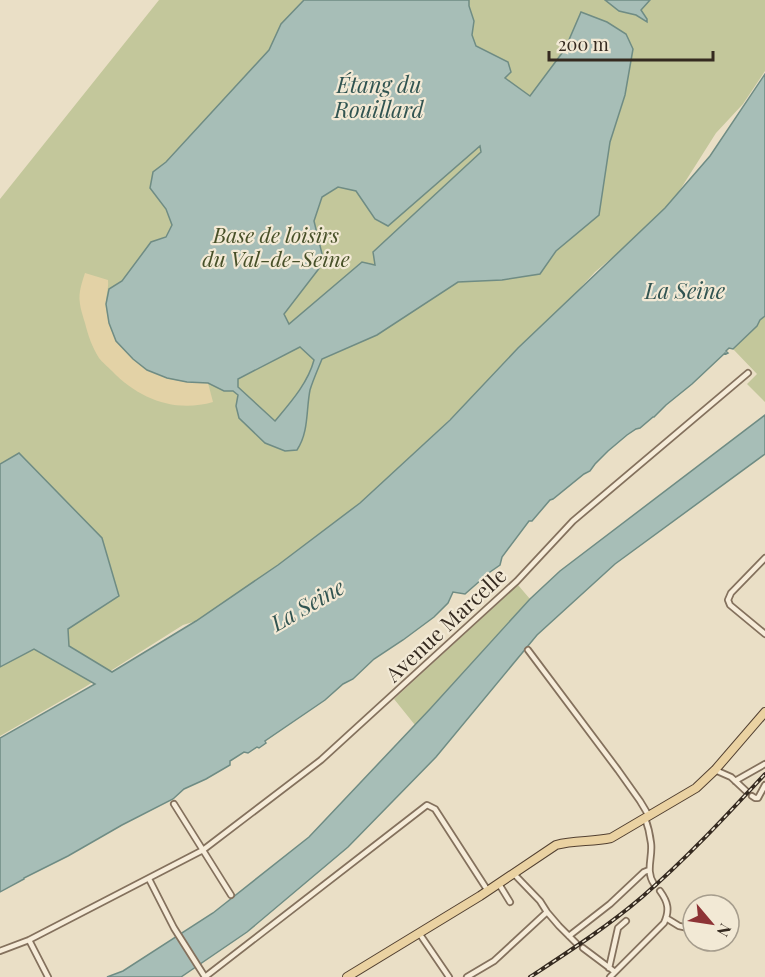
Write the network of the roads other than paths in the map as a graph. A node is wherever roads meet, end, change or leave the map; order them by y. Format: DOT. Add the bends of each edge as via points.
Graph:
graph roads {
  1 [pos="748,373"];
  2 [pos="765,558"];
  3 [pos="765,634"];
  4 [pos="528,650"];
  5 [pos="764,716"];
  6 [pos="765,764"];
  7 [pos="716,770"];
  8 [pos="735,781"];
  9 [pos="765,785"];
  10 [pos="746,791"];
  11 [pos="752,796"];
  12 [pos="174,804"];
  13 [pos="647,817"];
  14 [pos="203,850"];
  15 [pos="649,870"];
  16 [pos="514,874"];
  17 [pos="149,879"];
  18 [pos="499,884"];
  19 [pos="654,884"];
  20 [pos="488,891"];
  21 [pos="660,891"];
  22 [pos="231,895"];
  23 [pos="510,902"];
  24 [pos="547,912"];
  25 [pos="666,918"];
  26 [pos="626,921"];
  27 [pos="681,926"];
  28 [pos="419,933"];
  29 [pos="569,936"];
  30 [pos="29,940"];
  31 [pos="576,943"];
  32 [pos="583,948"];
  33 [pos="0,951"];
  34 [pos="609,968"];
  35 [pos="615,972"];
  36 [pos="48,977"];
  37 [pos="205,977"];
  38 [pos="347,977"];
  39 [pos="449,977"];
  40 [pos="467,977"];
  41 [pos="610,977"];
  1 -- 14 [label="street, Avenue Marcelle" via="573,521 517,581 321,760"];
  2 -- 3 [label="street" via="728,600"];
  4 -- 13 [label="street" via="640,801"];
  5 -- 7 [label="main road"];
  6 -- 8 [label="street"];
  7 -- 8 [label="street"];
  7 -- 13 [label="main road" via="696,788"];
  8 -- 10 [label="street"];
  9 -- 11 [label="street" via="758,798"];
  12 -- 14 [label="street"];
  13 -- 15 [label="street" via="652,845"];
  13 -- 16 [label="main road" via="611,838 556,845"];
  14 -- 17 [label="street, Avenue Marcelle"];
  14 -- 22 [label="street"];
  15 -- 19 [label="street"];
  15 -- 29 [label="street"];
  16 -- 18 [label="main road"];
  16 -- 24 [label="street"];
  17 -- 30 [label="street, Avenue Marcelle"];
  17 -- 37 [label="street"];
  18 -- 20 [label="main road"];
  18 -- 23 [label="street"];
  20 -- 28 [label="main road"];
  20 -- 37 [label="street" via="435,808 427,805"];
  21 -- 25 [label="street" via="668,905"];
  24 -- 29 [label="street"];
  24 -- 40 [label="street" via="494,961"];
  25 -- 27 [label="street"];
  25 -- 35 [label="street"];
  26 -- 34 [label="street" via="618,928"];
  28 -- 38 [label="main road"];
  28 -- 39 [label="street"];
  29 -- 31 [label="street"];
  30 -- 33 [label="street, Avenue Marcelle"];
  30 -- 36 [label="street"];
  32 -- 34 [label="street"];
  34 -- 35 [label="street"];
  35 -- 41 [label="street"];
}
